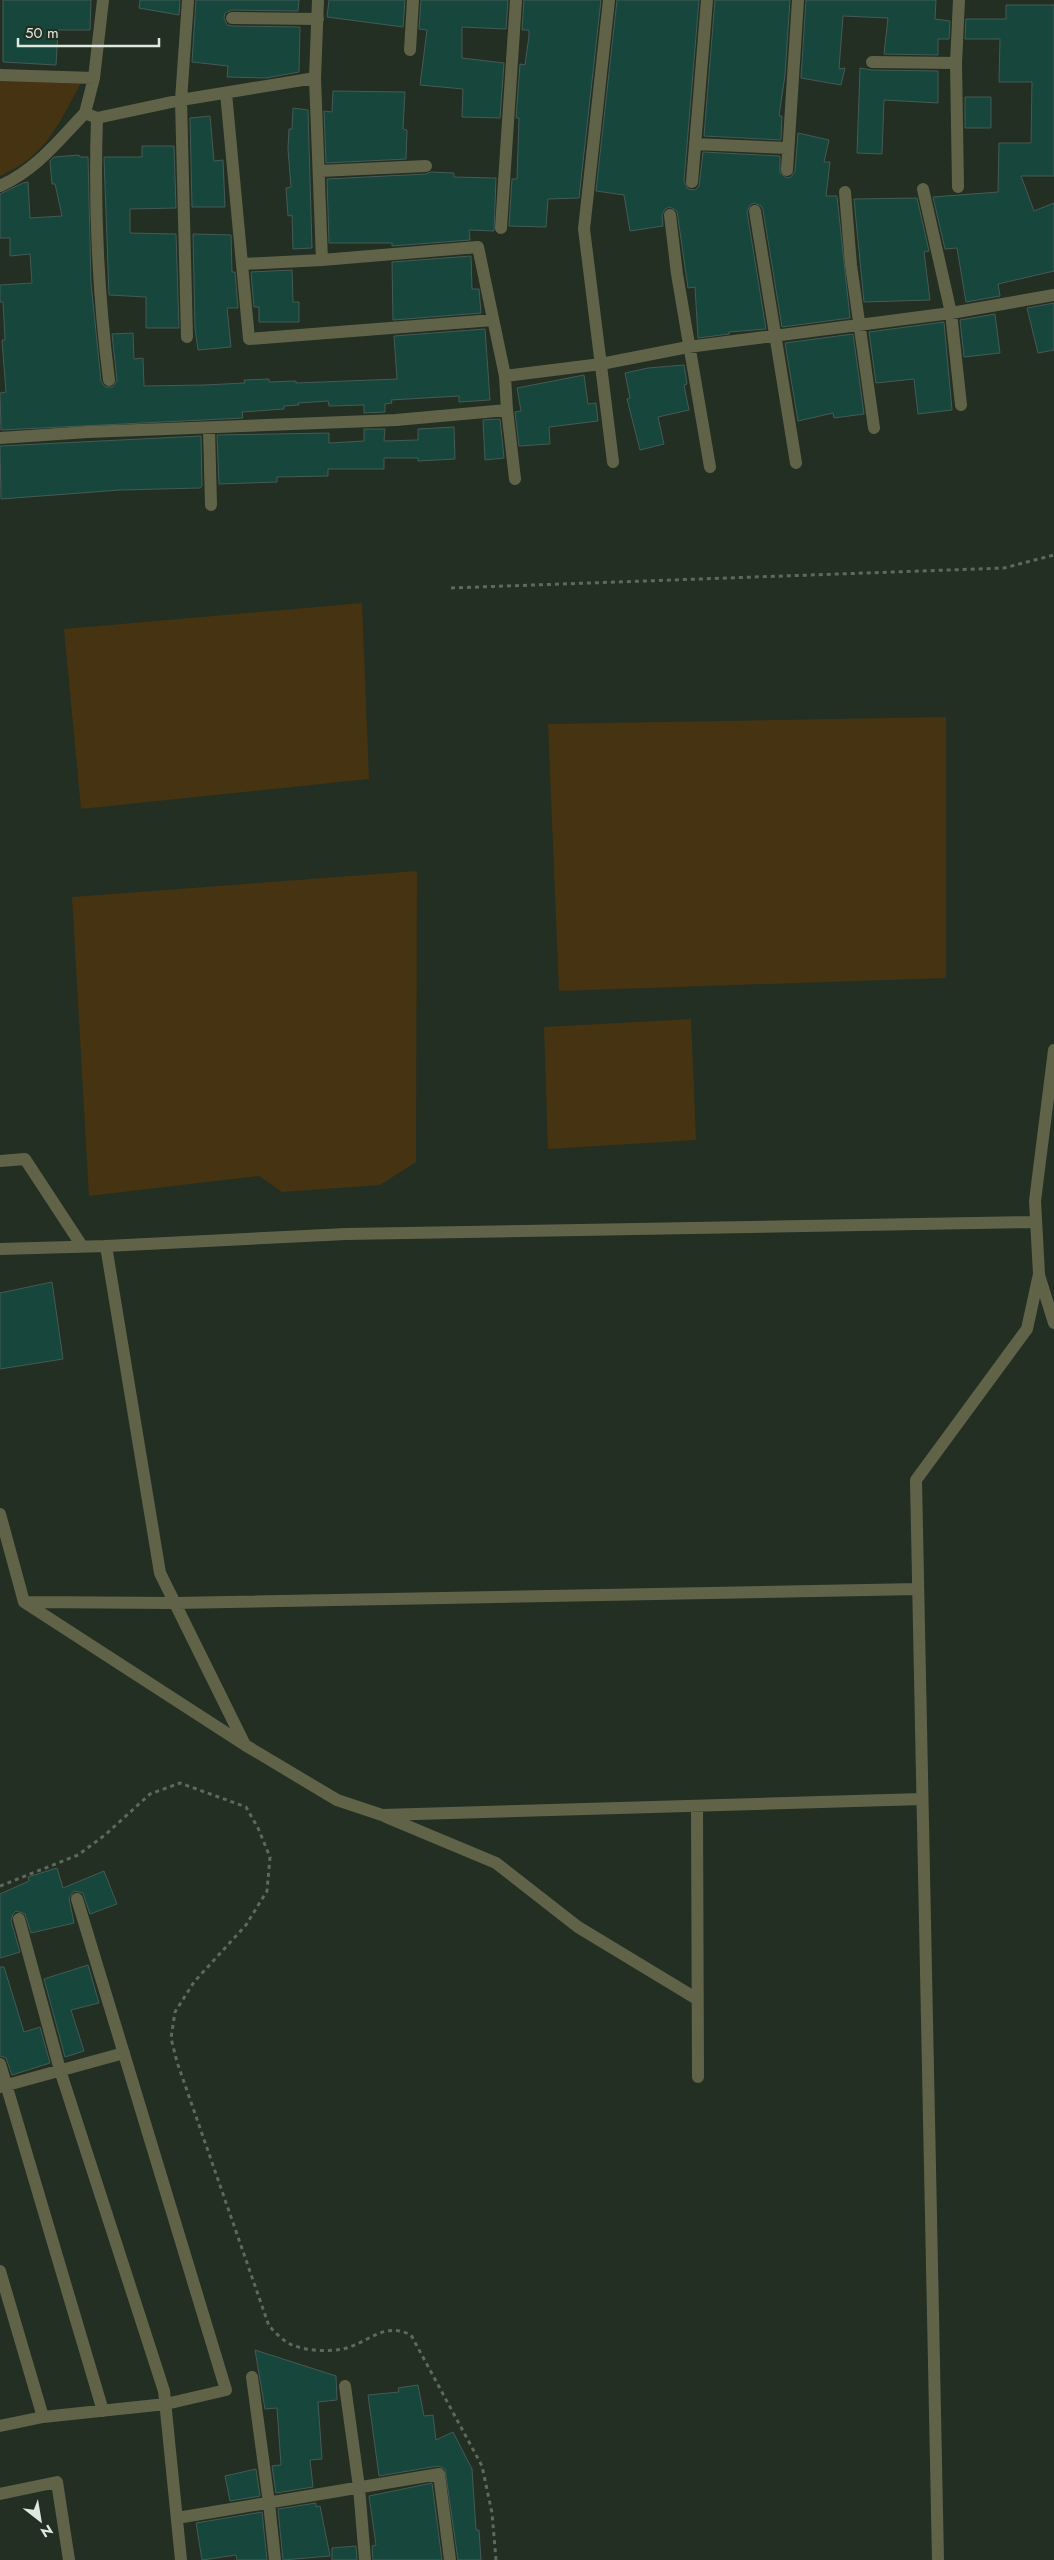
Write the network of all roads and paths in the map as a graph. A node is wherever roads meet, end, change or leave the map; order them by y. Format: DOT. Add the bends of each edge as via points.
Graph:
graph roads {
  1 [pos="103,0"];
  2 [pos="188,0"];
  3 [pos="318,0"];
  4 [pos="413,0"];
  5 [pos="516,0"];
  6 [pos="609,0"];
  7 [pos="707,0"];
  8 [pos="798,0"];
  9 [pos="959,0"];
  10 [pos="232,18"];
  11 [pos="318,19"];
  12 [pos="410,50"];
  13 [pos="872,62"];
  14 [pos="956,63"];
  15 [pos="0,76"];
  16 [pos="94,78"];
  17 [pos="315,78"];
  18 [pos="226,93"];
  19 [pos="181,100"];
  20 [pos="85,113"];
  21 [pos="97,118"];
  22 [pos="695,144"];
  23 [pos="788,148"];
  24 [pos="426,166"];
  25 [pos="788,170"];
  26 [pos="320,171"];
  27 [pos="692,182"];
  28 [pos="0,186"];
  29 [pos="958,187"];
  30 [pos="923,189"];
  31 [pos="845,192"];
  32 [pos="755,211"];
  33 [pos="670,215"];
  34 [pos="501,228"];
  35 [pos="322,260"];
  36 [pos="243,264"];
  37 [pos="1054,295"];
  38 [pos="951,313"];
  39 [pos="493,320"];
  40 [pos="861,324"];
  41 [pos="774,335"];
  42 [pos="187,337"];
  43 [pos="688,347"];
  44 [pos="601,364"];
  45 [pos="505,376"];
  46 [pos="109,380"];
  47 [pos="961,405"];
  48 [pos="507,410"];
  49 [pos="874,428"];
  50 [pos="209,429"];
  51 [pos="0,438"];
  52 [pos="613,462"];
  53 [pos="796,463"];
  54 [pos="710,467"];
  55 [pos="515,479"];
  56 [pos="211,505"];
  57 [pos="1054,555"];
  58 [pos="451,588"];
  59 [pos="1054,1050"];
  60 [pos="0,1161"];
  61 [pos="1036,1222"];
  62 [pos="82,1246"];
  63 [pos="106,1246"];
  64 [pos="0,1249"];
  65 [pos="1039,1274"];
  66 [pos="1054,1323"];
  67 [pos="0,1514"];
  68 [pos="918,1589"];
  69 [pos="24,1602"];
  70 [pos="174,1603"];
  71 [pos="245,1745"];
  72 [pos="922,1800"];
  73 [pos="697,1806"];
  74 [pos="382,1815"];
  75 [pos="0,1886"];
  76 [pos="77,1899"];
  77 [pos="19,1919"];
  78 [pos="698,1999"];
  79 [pos="124,2053"];
  80 [pos="0,2064"];
  81 [pos="60,2070"];
  82 [pos="698,2077"];
  83 [pos="3,2086"];
  84 [pos="0,2271"];
  85 [pos="252,2377"];
  86 [pos="345,2386"];
  87 [pos="166,2404"];
  88 [pos="103,2411"];
  89 [pos="43,2417"];
  90 [pos="0,2426"];
  91 [pos="360,2487"];
  92 [pos="0,2494"];
  93 [pos="269,2503"];
  94 [pos="177,2518"];
  95 [pos="69,2560"];
  96 [pos="181,2560"];
  97 [pos="275,2560"];
  98 [pos="365,2560"];
  99 [pos="450,2560"];
  100 [pos="496,2560"];
  101 [pos="938,2560"];
  1 -- 16 [label="street"];
  2 -- 19 [label="street"];
  3 -- 11 [label="street"];
  4 -- 12 [label="street"];
  5 -- 34 [label="street"];
  6 -- 44 [label="street" via="584,229"];
  7 -- 22 [label="street"];
  8 -- 23 [label="street"];
  9 -- 14 [label="street"];
  10 -- 11 [label="street"];
  11 -- 17 [label="street"];
  13 -- 14 [label="street"];
  14 -- 29 [label="street"];
  15 -- 16 [label="street"];
  16 -- 20 [label="street"];
  17 -- 18 [label="street"];
  17 -- 26 [label="street"];
  18 -- 19 [label="street"];
  18 -- 36 [label="street"];
  19 -- 21 [label="street"];
  19 -- 42 [label="street"];
  20 -- 21 [label="street"];
  20 -- 28 [label="street" via="45,157 14,180"];
  21 -- 46 [label="street" via="95,204 101,315"];
  22 -- 23 [label="street"];
  22 -- 27 [label="street"];
  23 -- 25 [label="street"];
  24 -- 26 [label="street"];
  26 -- 35 [label="street"];
  30 -- 38 [label="street"];
  31 -- 40 [label="street" via="851,264"];
  32 -- 41 [label="street"];
  33 -- 43 [label="street"];
  35 -- 36 [label="street"];
  35 -- 39 [label="street" via="478,247"];
  36 -- 39 [label="street" via="249,339"];
  37 -- 38 [label="street"];
  38 -- 40 [label="street"];
  38 -- 47 [label="street"];
  39 -- 45 [label="street"];
  40 -- 41 [label="street"];
  40 -- 49 [label="street"];
  41 -- 43 [label="street"];
  41 -- 53 [label="street"];
  43 -- 44 [label="street"];
  43 -- 54 [label="street"];
  44 -- 45 [label="street"];
  44 -- 52 [label="street"];
  45 -- 48 [label="street"];
  48 -- 50 [label="street" via="396,420"];
  48 -- 55 [label="street"];
  50 -- 51 [label="street"];
  50 -- 56 [label="street"];
  57 -- 58 [label="path" via="1004,568"];
  59 -- 61 [label="street" via="1035,1201"];
  60 -- 62 [label="street" via="25,1159"];
  61 -- 63 [label="street" via="346,1234"];
  61 -- 65 [label="street"];
  62 -- 63 [label="street"];
  62 -- 64 [label="street"];
  63 -- 70 [label="street" via="160,1573"];
  65 -- 66 [label="street"];
  65 -- 68 [label="street" via="1027,1329 916,1480"];
  67 -- 69 [label="street"];
  68 -- 70 [label="street"];
  68 -- 72 [label="street"];
  69 -- 70 [label="street"];
  69 -- 71 [label="street"];
  70 -- 71 [label="street"];
  71 -- 74 [label="street" via="337,1800"];
  72 -- 73 [label="street"];
  72 -- 101 [label="street"];
  73 -- 74 [label="street"];
  73 -- 78 [label="street"];
  74 -- 78 [label="street" via="496,1863 578,1927"];
  75 -- 100 [label="path" via="78,1856 150,1794 180,1783 246,1807 270,1857 266,1891 246,1925 194,1982 175,2012 171,2038 177,2062 269,2326 289,2344 320,2351 344,2349 392,2329 411,2335 482,2466 492,2513"];
  76 -- 79 [label="street"];
  77 -- 81 [label="street"];
  78 -- 82 [label="street"];
  79 -- 81 [label="street"];
  79 -- 87 [label="street" via="226,2390"];
  80 -- 83 [label="street"];
  81 -- 83 [label="street"];
  81 -- 87 [label="street"];
  83 -- 88 [label="street"];
  84 -- 89 [label="street"];
  85 -- 93 [label="street"];
  86 -- 91 [label="street"];
  87 -- 88 [label="street"];
  87 -- 94 [label="street"];
  88 -- 89 [label="street"];
  89 -- 90 [label="street"];
  91 -- 93 [label="street"];
  91 -- 98 [label="street"];
  91 -- 99 [label="street" via="439,2474"];
  92 -- 95 [label="street" via="57,2482"];
  93 -- 94 [label="street"];
  93 -- 97 [label="street"];
  94 -- 96 [label="street"];
}
